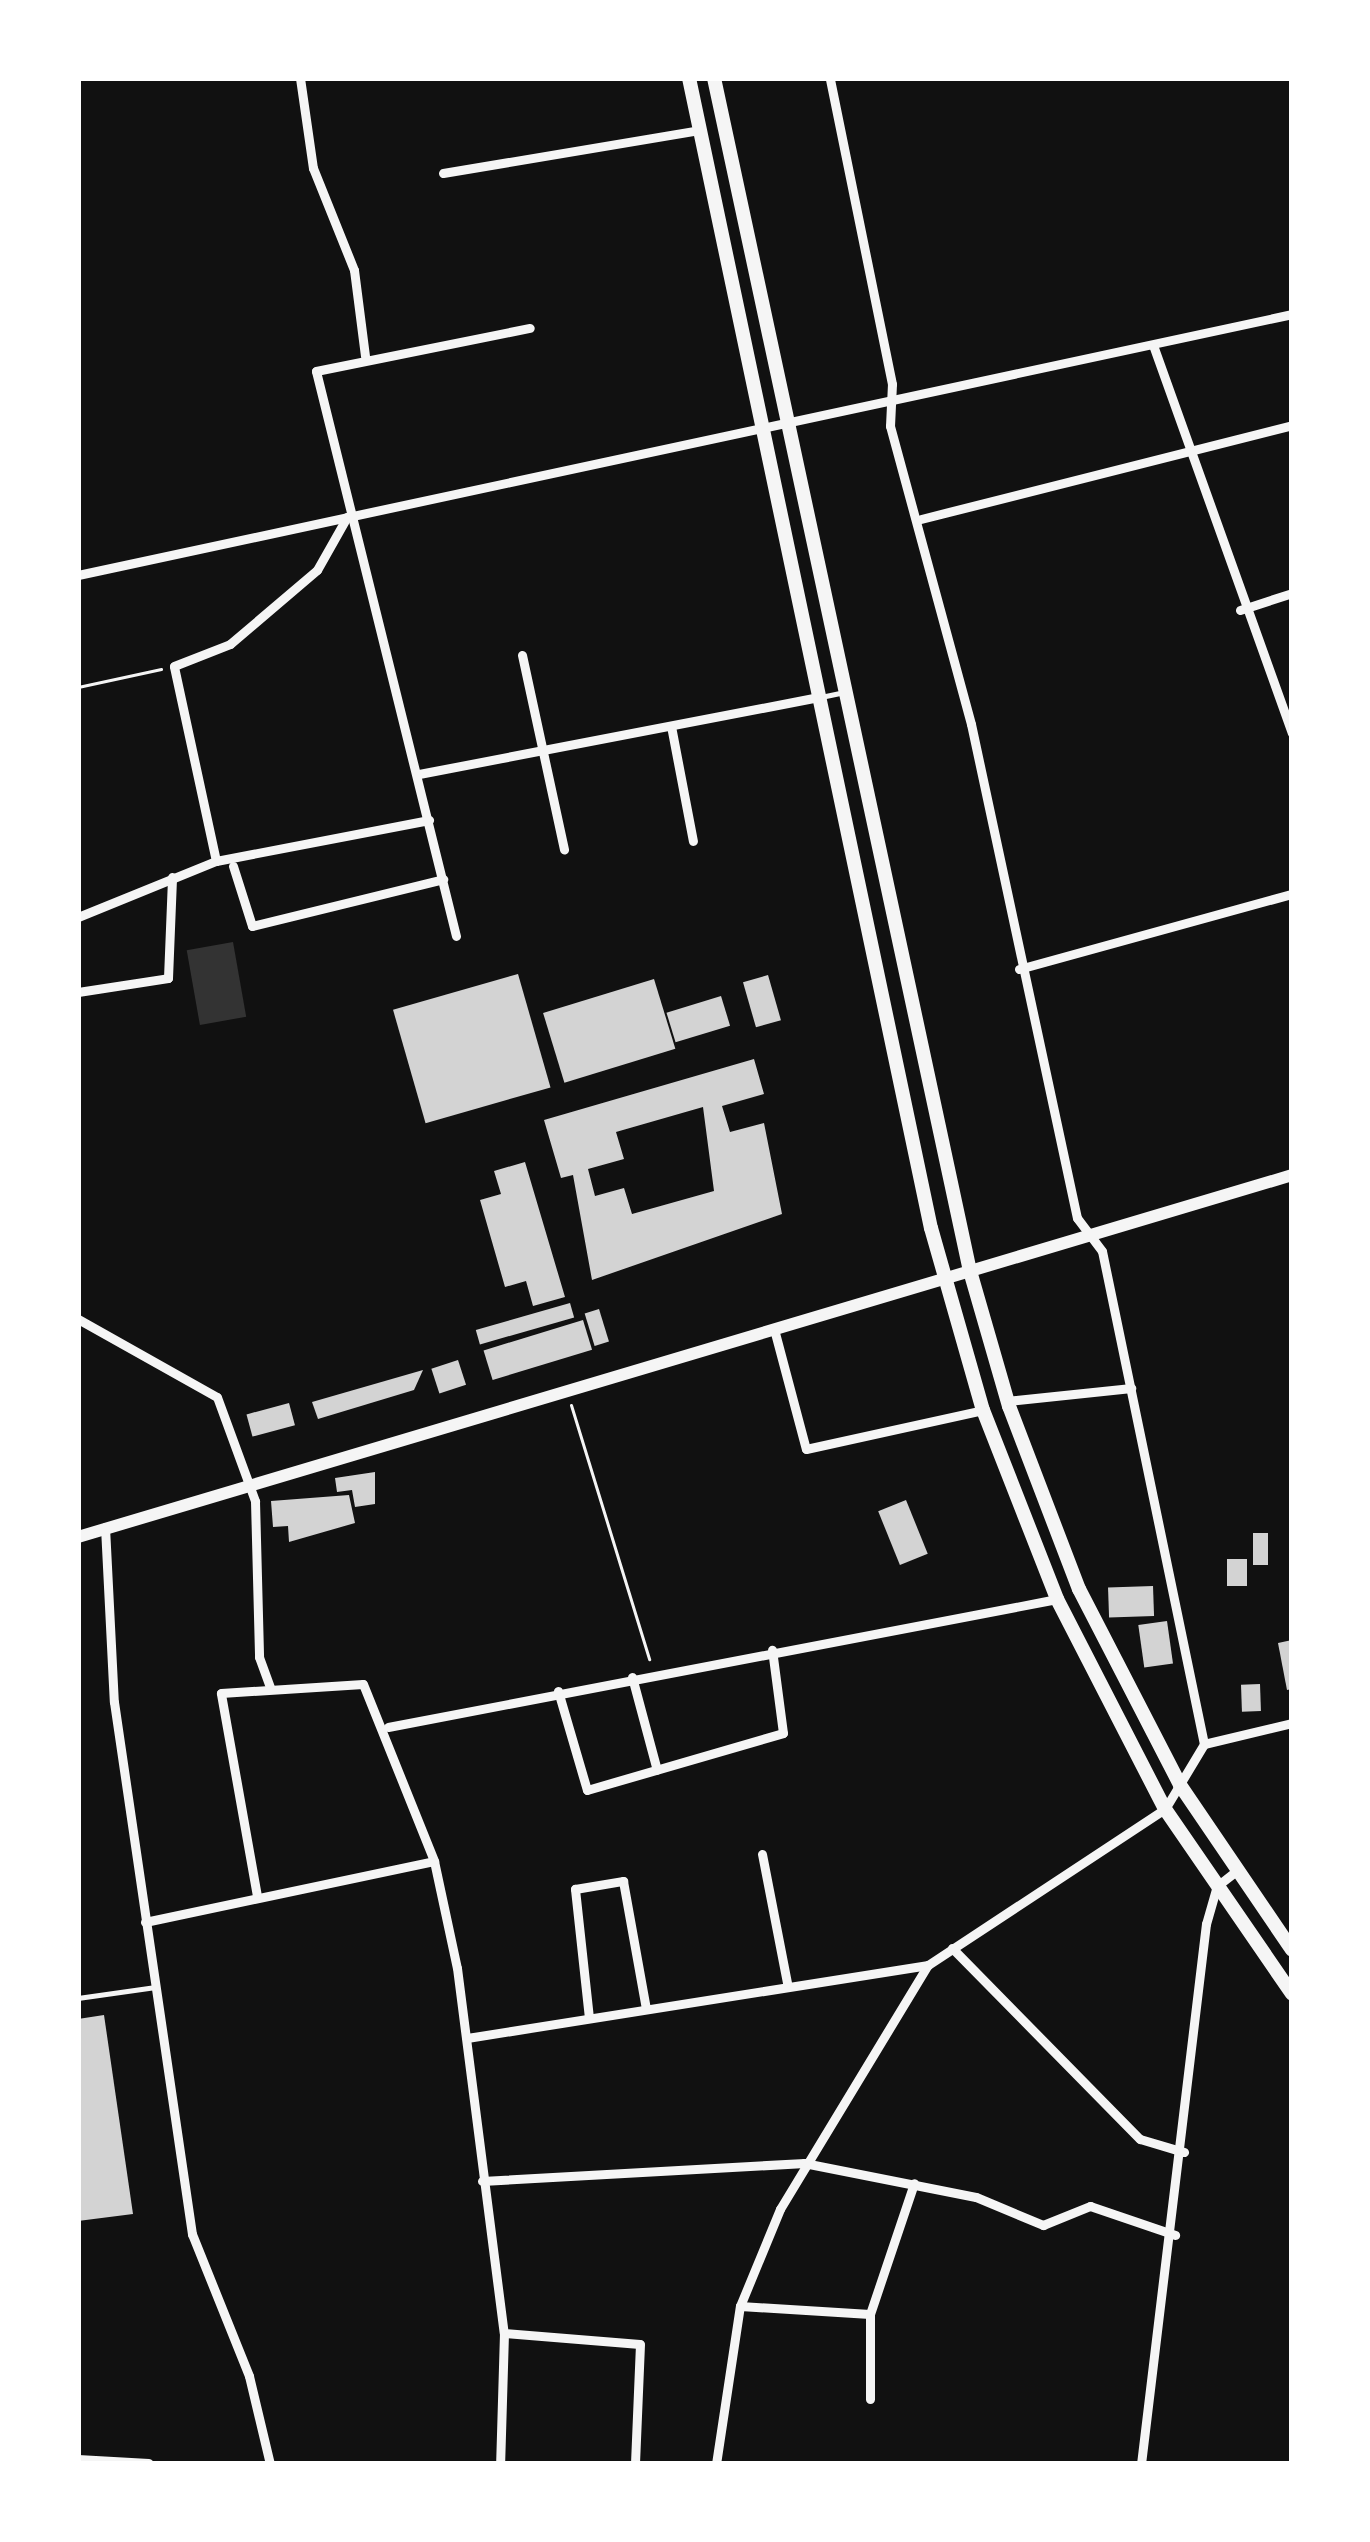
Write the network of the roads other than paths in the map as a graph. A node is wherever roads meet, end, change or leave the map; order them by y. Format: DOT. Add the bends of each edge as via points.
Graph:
graph roads {
  1 [pos="300,78"];
  2 [pos="689,78"];
  3 [pos="714,78"];
  4 [pos="830,78"];
  5 [pos="700,130"];
  6 [pos="443,172"];
  7 [pos="1292,314"];
  8 [pos="530,328"];
  9 [pos="1154,345"];
  10 [pos="365,356"];
  11 [pos="892,406"];
  12 [pos="1292,425"];
  13 [pos="788,428"];
  14 [pos="763,433"];
  15 [pos="1186,452"];
  16 [pos="347,517"];
  17 [pos="920,519"];
  18 [pos="78,575"];
  19 [pos="1292,593"];
  20 [pos="1240,610"];
  21 [pos="522,655"];
  22 [pos="845,692"];
  23 [pos="819,697"];
  24 [pos="671,726"];
  25 [pos="1292,733"];
  26 [pos="542,752"];
  27 [pos="419,774"];
  28 [pos="429,820"];
  29 [pos="693,841"];
  30 [pos="564,850"];
  31 [pos="216,861"];
  32 [pos="232,866"];
  33 [pos="172,877"];
  34 [pos="443,879"];
  35 [pos="1292,894"];
  36 [pos="78,917"];
  37 [pos="456,936"];
  38 [pos="1019,969"];
  39 [pos="78,992"];
  40 [pos="1292,1174"];
  41 [pos="1089,1234"];
  42 [pos="970,1270"];
  43 [pos="943,1278"];
  44 [pos="78,1318"];
  45 [pos="774,1329"];
  46 [pos="1131,1388"];
  47 [pos="1007,1401"];
  48 [pos="983,1410"];
  49 [pos="245,1483"];
  50 [pos="105,1527"];
  51 [pos="78,1537"];
  52 [pos="1057,1599"];
  53 [pos="772,1650"];
  54 [pos="632,1676"];
  55 [pos="270,1687"];
  56 [pos="558,1691"];
  57 [pos="1292,1723"];
  58 [pos="388,1727"];
  59 [pos="1204,1744"];
  60 [pos="657,1769"];
  61 [pos="1180,1785"];
  62 [pos="1165,1809"];
  63 [pos="762,1854"];
  64 [pos="434,1861"];
  65 [pos="1235,1872"];
  66 [pos="1217,1886"];
  67 [pos="257,1896"];
  68 [pos="145,1922"];
  69 [pos="952,1948"];
  70 [pos="1292,1950"];
  71 [pos="928,1965"];
  72 [pos="787,1983"];
  73 [pos="158,1986"];
  74 [pos="1292,1994"];
  75 [pos="78,1998"];
  76 [pos="646,2008"];
  77 [pos="590,2018"];
  78 [pos="467,2038"];
  79 [pos="1184,2152"];
  80 [pos="804,2163"];
  81 [pos="482,2181"];
  82 [pos="914,2183"];
  83 [pos="1175,2236"];
  84 [pos="740,2306"];
  85 [pos="870,2314"];
  86 [pos="504,2333"];
  87 [pos="870,2399"];
  88 [pos="78,2460"];
  89 [pos="149,2464"];
  90 [pos="270,2464"];
  91 [pos="500,2464"];
  92 [pos="635,2464"];
  93 [pos="716,2464"];
  94 [pos="1141,2464"];
  1 -- 10 [label="street" via="313,168 354,270"];
  2 -- 5 [label="highway"];
  3 -- 13 [label="highway"];
  4 -- 11 [label="street"];
  5 -- 6 [label="street"];
  5 -- 14 [label="highway"];
  7 -- 9 [label="street"];
  8 -- 10 [label="street"];
  9 -- 11 [label="street"];
  9 -- 15 [label="street"];
  10 -- 16 [label="street" via="316,371"];
  11 -- 13 [label="street"];
  11 -- 17 [label="street"];
  12 -- 15 [label="street"];
  13 -- 14 [label="street"];
  13 -- 22 [label="highway"];
  14 -- 16 [label="street"];
  14 -- 23 [label="highway"];
  15 -- 17 [label="street"];
  15 -- 20 [label="street"];
  16 -- 18 [label="street"];
  16 -- 27 [label="street"];
  16 -- 31 [label="street" via="317,570 230,644 174,667"];
  17 -- 38 [label="street"];
  19 -- 20 [label="street"];
  20 -- 25 [label="street"];
  21 -- 26 [label="street"];
  22 -- 23 [label="lane"];
  22 -- 42 [label="highway"];
  23 -- 24 [label="street"];
  23 -- 43 [label="highway"];
  24 -- 26 [label="street"];
  24 -- 29 [label="street"];
  26 -- 27 [label="street"];
  26 -- 30 [label="street"];
  27 -- 28 [label="street"];
  28 -- 32 [label="street"];
  28 -- 34 [label="street"];
  31 -- 32 [label="street"];
  31 -- 33 [label="street"];
  32 -- 34 [label="street" via="252,926"];
  33 -- 36 [label="street"];
  33 -- 39 [label="street" via="168,978"];
  34 -- 37 [label="street"];
  35 -- 38 [label="street"];
  38 -- 41 [label="street"];
  40 -- 41 [label="main road"];
  41 -- 42 [label="main road"];
  41 -- 46 [label="street" via="1102,1250"];
  42 -- 43 [label="main road"];
  42 -- 47 [label="highway"];
  43 -- 45 [label="main road"];
  43 -- 48 [label="highway"];
  44 -- 49 [label="street" via="209,1384"];
  45 -- 48 [label="street" via="806,1449"];
  45 -- 49 [label="main road"];
  46 -- 47 [label="street"];
  46 -- 59 [label="street"];
  47 -- 61 [label="highway" via="1079,1589"];
  48 -- 52 [label="highway"];
  49 -- 50 [label="main road"];
  49 -- 55 [label="street"];
  50 -- 51 [label="main road"];
  50 -- 68 [label="street" via="114,1702"];
  52 -- 53 [label="street"];
  52 -- 62 [label="highway"];
  53 -- 54 [label="street"];
  53 -- 60 [label="street" via="783,1733"];
  54 -- 56 [label="street"];
  54 -- 60 [label="street"];
  55 -- 58 [label="street" via="363,1684"];
  55 -- 67 [label="street" via="221,1693"];
  56 -- 58 [label="street"];
  56 -- 60 [label="street" via="587,1790"];
  57 -- 59 [label="street"];
  58 -- 64 [label="street"];
  59 -- 61 [label="street"];
  61 -- 62 [label="street"];
  61 -- 65 [label="highway"];
  62 -- 66 [label="highway"];
  62 -- 69 [label="street"];
  63 -- 72 [label="street"];
  64 -- 67 [label="street"];
  64 -- 78 [label="street"];
  65 -- 66 [label="street"];
  65 -- 70 [label="highway"];
  66 -- 74 [label="highway"];
  66 -- 79 [label="street"];
  67 -- 68 [label="street"];
  68 -- 73 [label="street"];
  69 -- 71 [label="street"];
  69 -- 79 [label="street" via="1140,2139"];
  71 -- 72 [label="street"];
  71 -- 80 [label="street"];
  72 -- 76 [label="street"];
  73 -- 75 [label="lane"];
  73 -- 90 [label="street" via="192,2234 249,2376"];
  76 -- 77 [label="street"];
  76 -- 77 [label="street" via="622,1881 575,1888"];
  77 -- 78 [label="street"];
  78 -- 81 [label="street"];
  79 -- 83 [label="street"];
  80 -- 81 [label="street"];
  80 -- 82 [label="street"];
  80 -- 84 [label="street"];
  81 -- 86 [label="street"];
  82 -- 83 [label="street" via="1043,2225 1090,2206"];
  82 -- 85 [label="street"];
  83 -- 94 [label="street"];
  84 -- 85 [label="street"];
  84 -- 93 [label="street"];
  85 -- 87 [label="street"];
  86 -- 91 [label="street"];
  86 -- 92 [label="street" via="640,2344"];
  88 -- 89 [label="street"];
}
